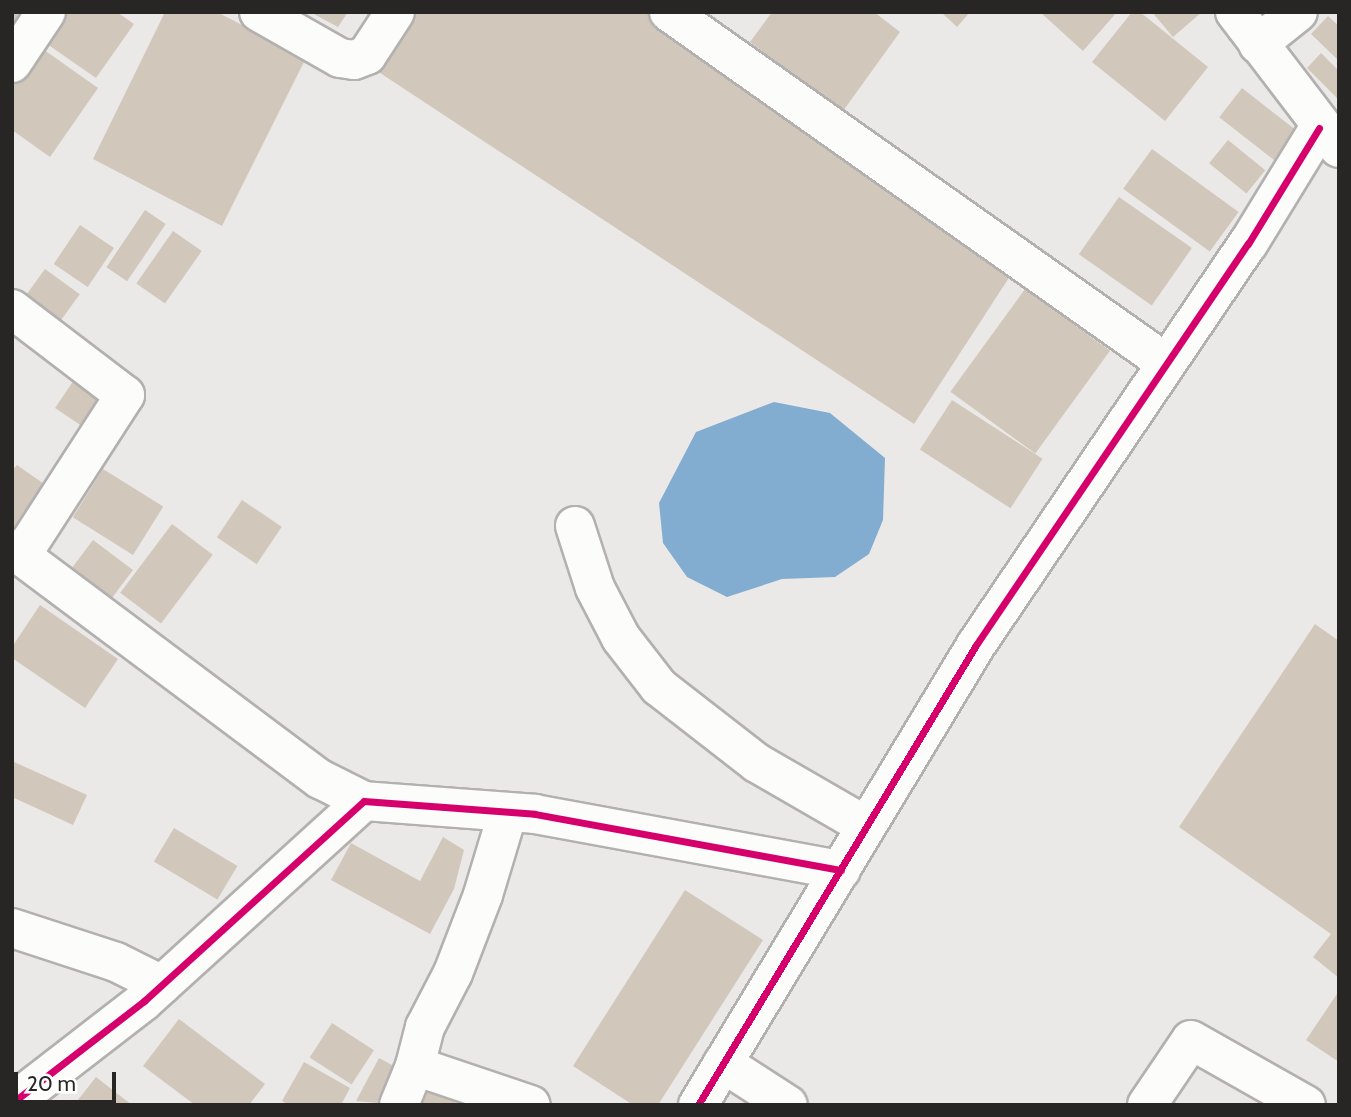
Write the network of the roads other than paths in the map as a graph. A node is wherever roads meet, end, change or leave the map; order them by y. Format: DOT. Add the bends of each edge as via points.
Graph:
graph roads {
  1 [pos="46,12"];
  2 [pos="258,12"];
  3 [pos="395,12"];
  4 [pos="669,12"];
  5 [pos="1235,12"];
  6 [pos="1298,12"];
  7 [pos="1258,44"];
  8 [pos="12,63"];
  9 [pos="1329,138"];
  10 [pos="12,309"];
  11 [pos="1166,363"];
  12 [pos="575,526"];
  13 [pos="17,553"];
  14 [pos="364,801"];
  15 [pos="508,812"];
  16 [pos="866,826"];
  17 [pos="841,870"];
  18 [pos="12,928"];
  19 [pos="162,985"];
  20 [pos="723,1063"];
  21 [pos="415,1066"];
  22 [pos="12,1102"];
  23 [pos="399,1105"];
  24 [pos="531,1105"];
  25 [pos="698,1105"];
  26 [pos="788,1105"];
  27 [pos="1147,1105"];
  28 [pos="1306,1105"];
  1 -- 8 [label="street"];
  2 -- 3 [label="street" via="340,58 354,61 367,55"];
  4 -- 11 [label="street"];
  5 -- 7 [label="street"];
  6 -- 7 [label="street"];
  7 -- 9 [label="street"];
  9 -- 11 [label="street"];
  10 -- 13 [label="street" via="125,395"];
  11 -- 16 [label="street" via="976,645"];
  12 -- 16 [label="street" via="595,588 621,638 659,687 757,763"];
  13 -- 14 [label="street" via="320,779"];
  14 -- 15 [label="street"];
  14 -- 19 [label="street"];
  15 -- 17 [label="street" via="731,846"];
  15 -- 21 [label="street" via="483,895 453,973 425,1027"];
  16 -- 17 [label="street"];
  17 -- 20 [label="street"];
  18 -- 19 [label="street" via="116,962"];
  19 -- 22 [label="street"];
  20 -- 25 [label="street"];
  20 -- 26 [label="street"];
  21 -- 23 [label="street"];
  21 -- 24 [label="street"];
  27 -- 28 [label="street" via="1191,1040"];
}
